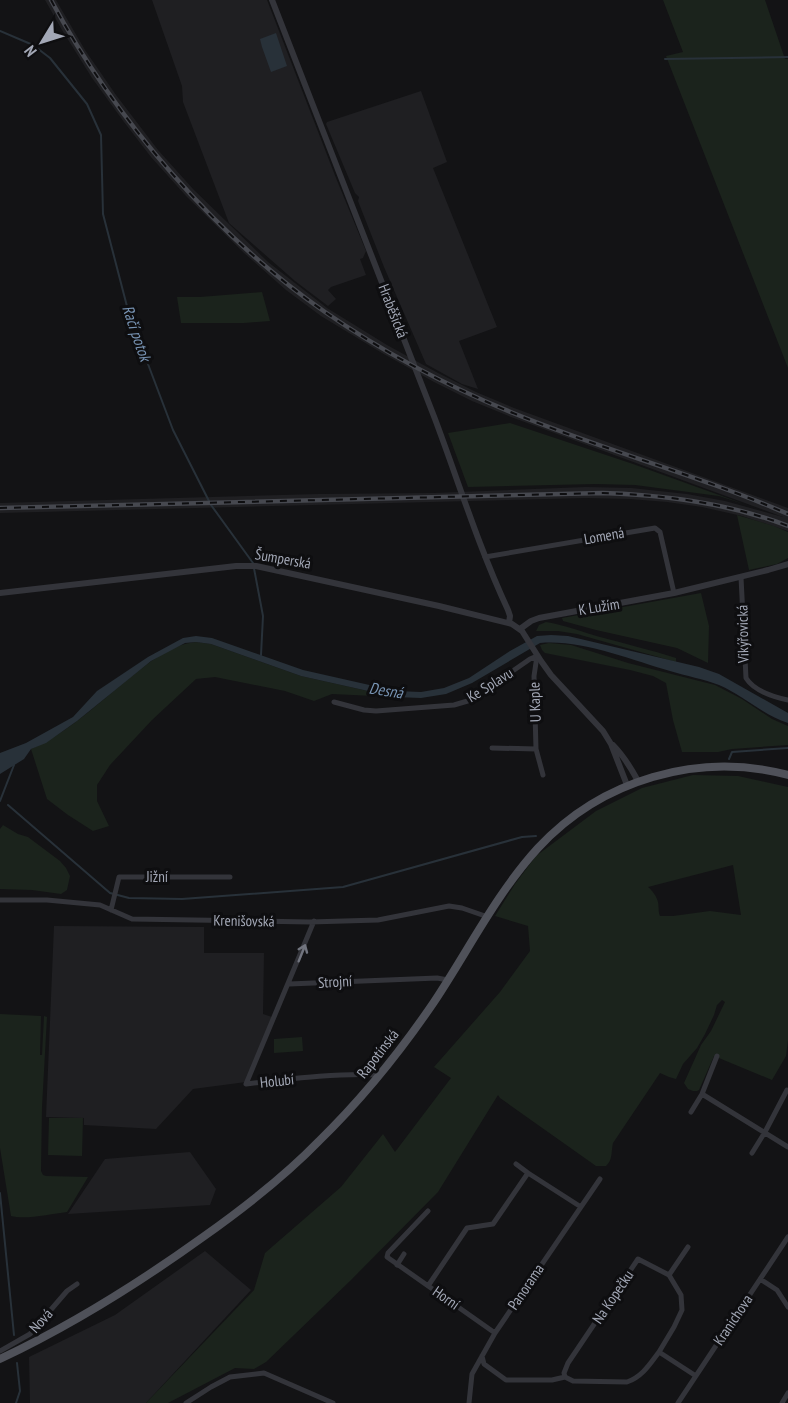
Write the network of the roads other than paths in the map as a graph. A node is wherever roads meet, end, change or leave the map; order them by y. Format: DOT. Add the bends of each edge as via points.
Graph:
graph roads {
  1 [pos="272,0"];
  2 [pos="484,557"];
  3 [pos="788,564"];
  4 [pos="741,577"];
  5 [pos="0,592"];
  6 [pos="677,592"];
  7 [pos="510,623"];
  8 [pos="520,629"];
  9 [pos="536,653"];
  10 [pos="788,699"];
  11 [pos="334,702"];
  12 [pos="611,744"];
  13 [pos="492,748"];
  14 [pos="536,749"];
  15 [pos="543,775"];
  16 [pos="788,775"];
  17 [pos="638,781"];
  18 [pos="627,785"];
  19 [pos="230,877"];
  20 [pos="0,900"];
  21 [pos="111,910"];
  22 [pos="488,917"];
  23 [pos="314,921"];
  24 [pos="448,980"];
  25 [pos="289,984"];
  26 [pos="717,1056"];
  27 [pos="379,1076"];
  28 [pos="787,1090"];
  29 [pos="702,1094"];
  30 [pos="691,1112"];
  31 [pos="765,1132"];
  32 [pos="788,1147"];
  33 [pos="752,1152"];
  34 [pos="516,1164"];
  35 [pos="528,1173"];
  36 [pos="600,1179"];
  37 [pos="580,1207"];
  38 [pos="428,1211"];
  39 [pos="788,1237"];
  40 [pos="688,1247"];
  41 [pos="404,1254"];
  42 [pos="397,1265"];
  43 [pos="669,1275"];
  44 [pos="760,1279"];
  45 [pos="77,1284"];
  46 [pos="428,1286"];
  47 [pos="788,1306"];
  48 [pos="495,1333"];
  49 [pos="0,1351"];
  50 [pos="659,1352"];
  51 [pos="482,1356"];
  52 [pos="0,1359"];
  53 [pos="696,1376"];
  54 [pos="565,1377"];
  55 [pos="788,1393"];
  56 [pos="186,1403"];
  57 [pos="333,1403"];
  58 [pos="469,1403"];
  59 [pos="678,1403"];
  60 [pos="782,1403"];
  1 -- 2 [label="street, Hraběšická" via="439,429"];
  2 -- 6 [label="street, Lomená" via="655,528 660,532"];
  2 -- 7 [label="street, Hraběšická"];
  3 -- 4 [label="street"];
  4 -- 6 [label="street"];
  4 -- 10 [label="street, Vikýřovická" via="746,678 754,687"];
  5 -- 7 [label="street, Šumperská" via="253,566"];
  6 -- 8 [label="street, K Lužím" via="539,618"];
  7 -- 8 [label="street, Šumperská"];
  8 -- 9 [label="street"];
  9 -- 11 [label="street, Ke Splavu" via="471,700 454,705 376,711"];
  9 -- 12 [label="street"];
  9 -- 14 [label="street, U Kaple"];
  12 -- 17 [label="street"];
  12 -- 18 [label="street"];
  13 -- 14 [label="street"];
  14 -- 15 [label="street, U Kaple"];
  16 -- 17 [label="main road, Rapotínská" via="757,768 692,768"];
  17 -- 18 [label="main road, Rapotínská"];
  18 -- 22 [label="main road, Rapotínská" via="584,809 538,848"];
  19 -- 21 [label="street, Jižní" via="119,877"];
  20 -- 21 [label="street, Krenišovská" via="47,900"];
  21 -- 23 [label="street, Krenišovská" via="132,919"];
  22 -- 23 [label="street, Krenišovská" via="449,906 378,920"];
  22 -- 24 [label="main road, Rapotínská"];
  25 -- 23 [label="street, one-way"];
  24 -- 25 [label="street, Strojní"];
  24 -- 27 [label="main road, Rapotínská"];
  25 -- 27 [label="street, Holubí" via="246,1084 355,1074"];
  26 -- 29 [label="street"];
  27 -- 52 [label="main road, Rapotínská" via="310,1150 240,1210 130,1287"];
  28 -- 31 [label="street"];
  29 -- 30 [label="street"];
  29 -- 31 [label="street"];
  31 -- 32 [label="street"];
  31 -- 33 [label="street"];
  34 -- 35 [label="street"];
  35 -- 37 [label="street"];
  35 -- 46 [label="street" via="493,1224 467,1228"];
  36 -- 37 [label="street, Panorama"];
  37 -- 48 [label="street, Panorama"];
  38 -- 42 [label="street" via="388,1253 387,1257"];
  39 -- 44 [label="street, Kranichova"];
  40 -- 43 [label="street"];
  41 -- 42 [label="street"];
  42 -- 46 [label="street, Horní"];
  43 -- 50 [label="street" via="681,1294 682,1310"];
  43 -- 54 [label="street, Na Kopečku" via="638,1259 568,1363"];
  44 -- 47 [label="street" via="777,1290"];
  44 -- 53 [label="street, Kranichova"];
  45 -- 49 [label="street, Nová" via="30,1334"];
  46 -- 48 [label="street, Horní"];
  48 -- 51 [label="street, Panorama"];
  50 -- 53 [label="street"];
  50 -- 54 [label="street" via="643,1372 627,1382 573,1381"];
  51 -- 54 [label="street" via="484,1364 506,1380"];
  51 -- 58 [label="street, Panorama" via="472,1374"];
  53 -- 59 [label="street, Kranichova"];
  55 -- 60 [label="street"];
  56 -- 57 [label="street" via="230,1377 264,1373"];
}
